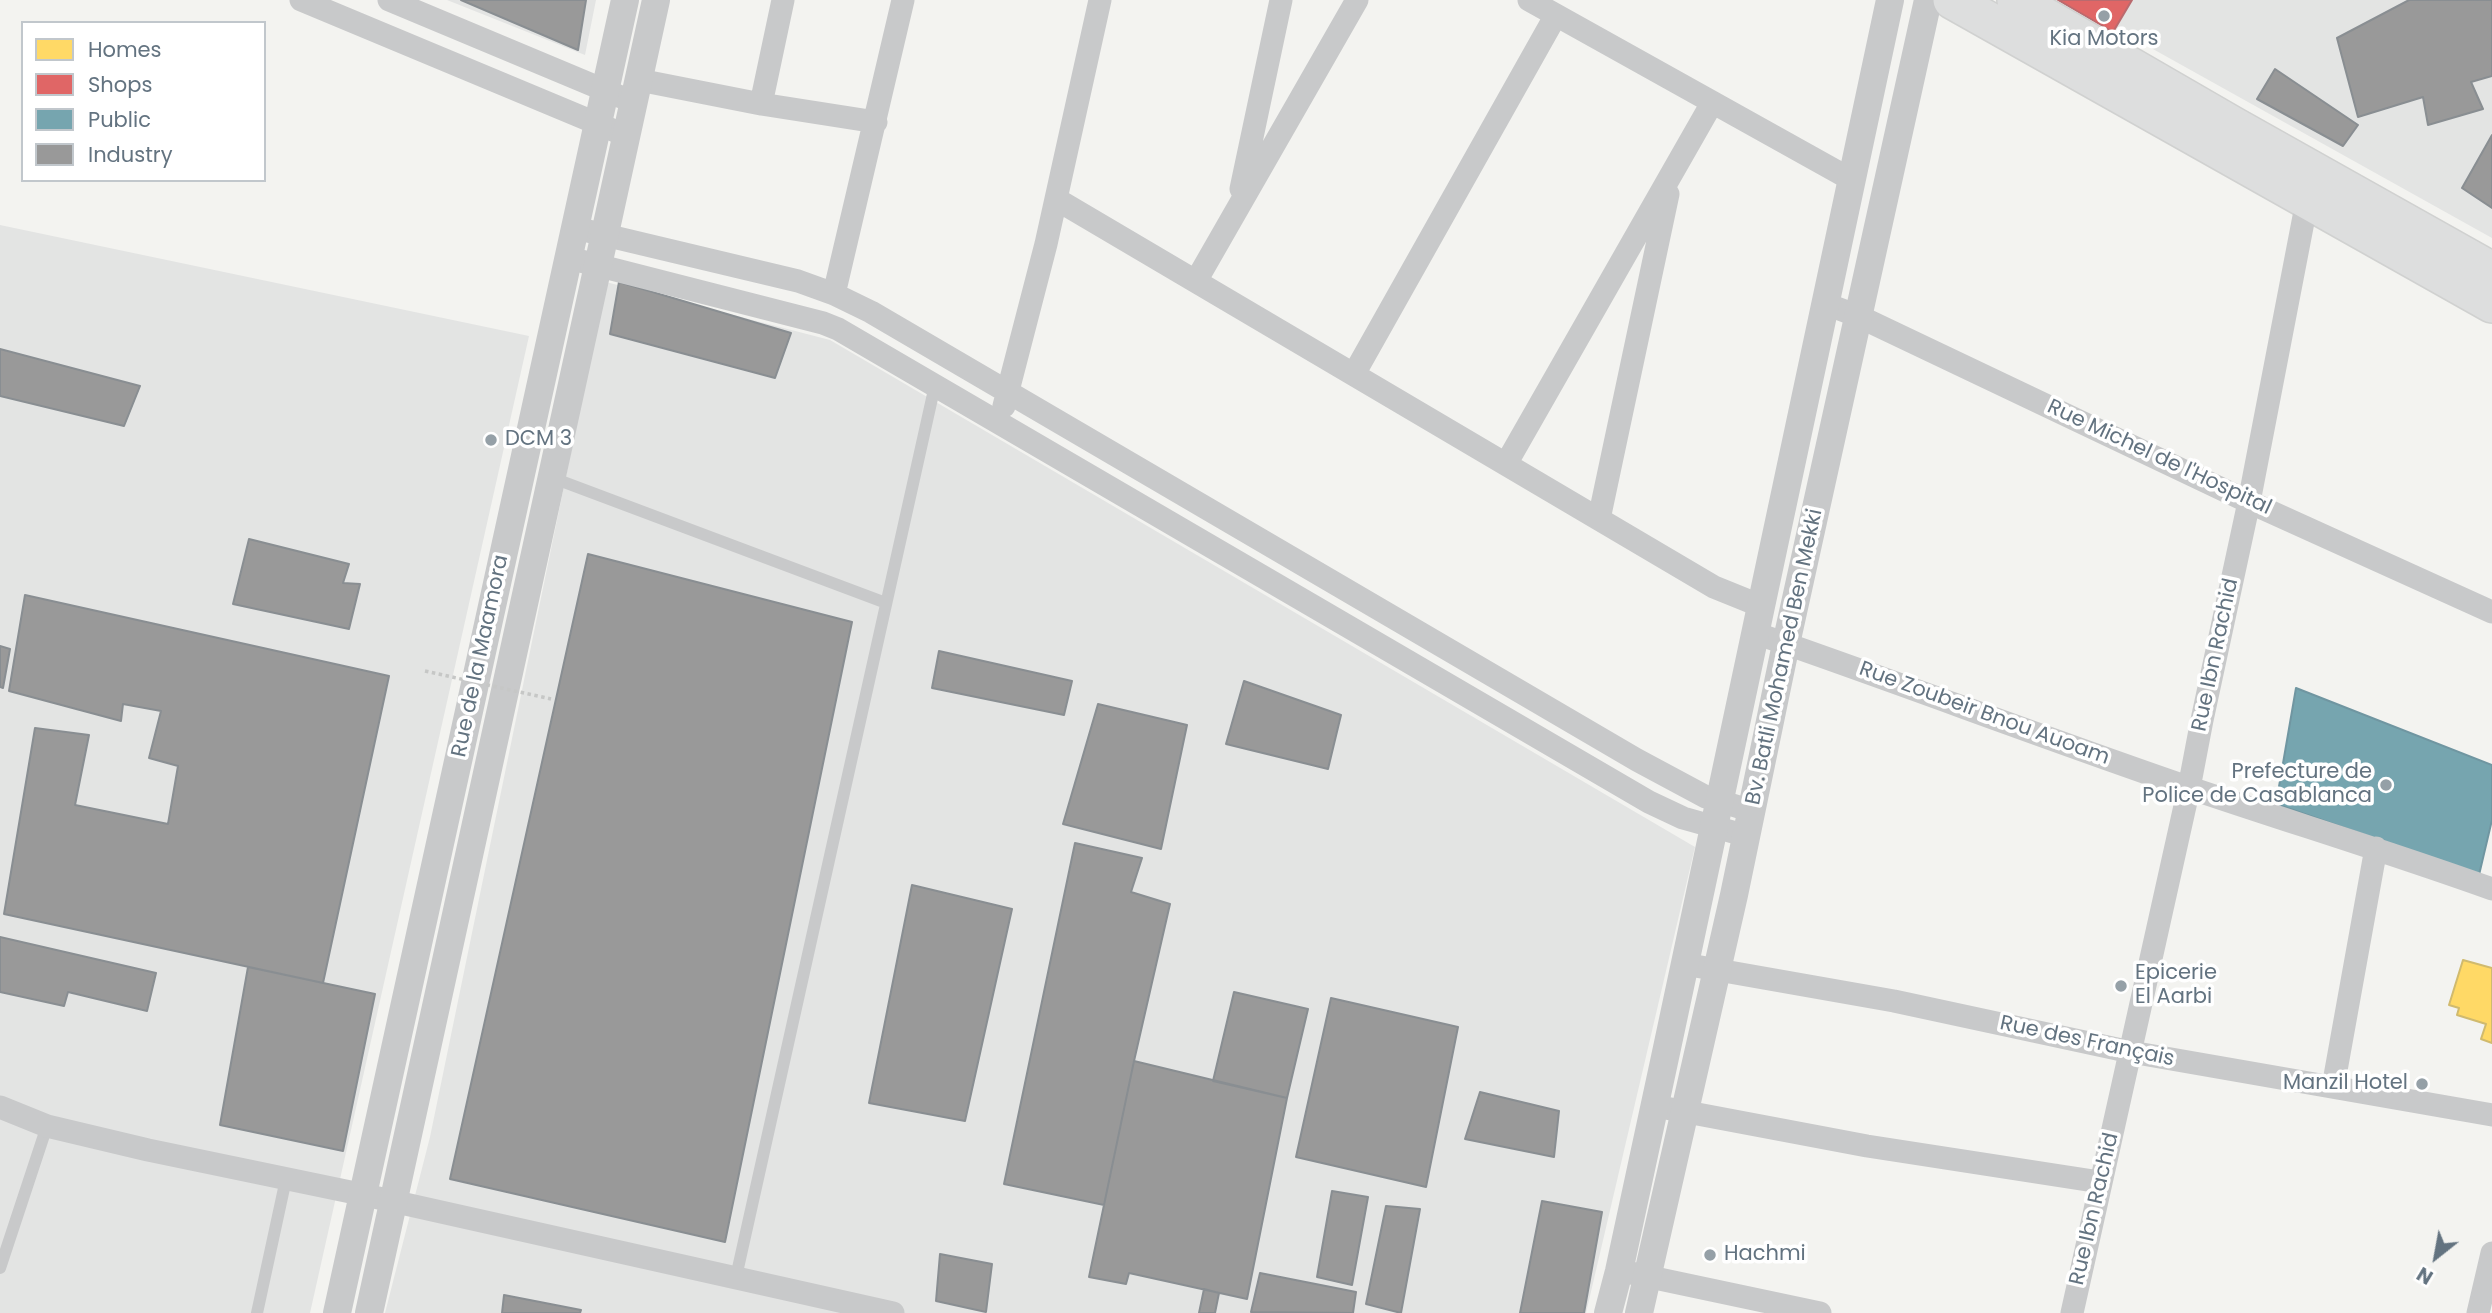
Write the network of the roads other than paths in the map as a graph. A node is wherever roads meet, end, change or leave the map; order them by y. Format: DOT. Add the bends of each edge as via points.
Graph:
graph roads {
  1 [pos="301,0"];
  2 [pos="389,0"];
  3 [pos="625,0"];
  4 [pos="656,0"];
  5 [pos="783,0"];
  6 [pos="903,0"];
  7 [pos="1100,0"];
  8 [pos="1281,0"];
  9 [pos="1357,0"];
  10 [pos="1529,0"];
  11 [pos="1890,0"];
  12 [pos="1928,0"];
  13 [pos="1952,0"];
  14 [pos="2016,0"];
  15 [pos="1556,15"];
  16 [pos="606,90"];
  17 [pos="636,91"];
  18 [pos="1712,103"];
  19 [pos="761,104"];
  20 [pos="876,122"];
  21 [pos="598,125"];
  22 [pos="627,136"];
  23 [pos="1673,172"];
  24 [pos="1852,180"];
  25 [pos="1056,199"];
  26 [pos="2307,201"];
  27 [pos="1236,212"];
  28 [pos="576,229"];
  29 [pos="606,235"];
  30 [pos="569,258"];
  31 [pos="599,265"];
  32 [pos="2492,271"];
  33 [pos="1196,282"];
  34 [pos="834,294"];
  35 [pos="1826,304"];
  36 [pos="2492,304"];
  37 [pos="1858,316"];
  38 [pos="1353,374"];
  39 [pos="935,385"];
  40 [pos="1007,392"];
  41 [pos="1000,422"];
  42 [pos="1506,464"];
  43 [pos="553,478"];
  44 [pos="1786,485"];
  45 [pos="1820,490"];
  46 [pos="2249,502"];
  47 [pos="1599,519"];
  48 [pos="886,603"];
  49 [pos="2492,612"];
  50 [pos="1758,620"];
  51 [pos="1786,644"];
  52 [pos="2189,788"];
  53 [pos="1717,815"];
  54 [pos="1750,823"];
  55 [pos="2376,848"];
  56 [pos="2492,889"];
  57 [pos="429,895"];
  58 [pos="460,901"];
  59 [pos="1684,964"];
  60 [pos="1717,970"];
  61 [pos="2131,1052"];
  62 [pos="2333,1087"];
  63 [pos="1655,1106"];
  64 [pos="0,1107"];
  65 [pos="1683,1112"];
  66 [pos="2492,1115"];
  67 [pos="47,1126"];
  68 [pos="286,1179"];
  69 [pos="2100,1182"];
  70 [pos="365,1195"];
  71 [pos="395,1202"];
  72 [pos="2492,1253"];
  73 [pos="0,1268"];
  74 [pos="1619,1270"];
  75 [pos="736,1277"];
  76 [pos="1647,1277"];
  77 [pos="257,1313"];
  78 [pos="337,1313"];
  79 [pos="369,1313"];
  80 [pos="893,1313"];
  81 [pos="1608,1313"];
  82 [pos="1639,1313"];
  83 [pos="1820,1313"];
  84 [pos="2072,1313"];
  85 [pos="2478,1313"];
  1 -- 21 [label="street"];
  2 -- 16 [label="street"];
  3 -- 16 [label="street, Rue de la Maamora"];
  4 -- 17 [label="street, Rue de la Maamora"];
  5 -- 19 [label="street"];
  6 -- 20 [label="street"];
  7 -- 25 [label="street"];
  8 -- 27 [label="street"];
  9 -- 27 [label="street"];
  10 -- 15 [label="street"];
  11 -- 24 [label="street, Bv. Batli Mohamed Ben Mekki"];
  12 -- 37 [label="street, Bv. Batli Mohamed Ben Mekki"];
  13 -- 26 [label="main road"];
  14 -- 32 [label="main road"];
  15 -- 18 [label="street"];
  15 -- 38 [label="street"];
  16 -- 17 [label="street"];
  16 -- 21 [label="street, Rue de la Maamora"];
  17 -- 19 [label="street"];
  17 -- 22 [label="street, Rue de la Maamora"];
  18 -- 23 [label="street"];
  18 -- 24 [label="street"];
  19 -- 20 [label="street"];
  20 -- 34 [label="street"];
  21 -- 22 [label="street"];
  21 -- 28 [label="street, Rue de la Maamora"];
  22 -- 29 [label="street, Rue de la Maamora"];
  23 -- 42 [label="street"];
  23 -- 47 [label="street"];
  24 -- 35 [label="street, Bv. Batli Mohamed Ben Mekki"];
  25 -- 33 [label="street, Rue Zoubeir Bnou Auoam"];
  25 -- 40 [label="street"];
  26 -- 36 [label="main road"];
  26 -- 46 [label="street, Rue Ibn Rachid"];
  27 -- 33 [label="street"];
  28 -- 29 [label="street"];
  28 -- 30 [label="street, Rue de la Maamora"];
  29 -- 31 [label="street, Rue de la Maamora"];
  29 -- 34 [label="street" via="798,281"];
  30 -- 31 [label="street"];
  30 -- 57 [label="street, Rue de la Maamora"];
  31 -- 39 [label="street" via="823,323"];
  31 -- 43 [label="street, Rue de la Maamora"];
  33 -- 38 [label="street, Rue Zoubeir Bnou Auoam"];
  34 -- 40 [label="street"];
  35 -- 37 [label="street, Rue Michel de l'Hospital"];
  35 -- 44 [label="street, Bv. Batli Mohamed Ben Mekki"];
  37 -- 45 [label="street, Bv. Batli Mohamed Ben Mekki"];
  37 -- 46 [label="street, Rue Michel de l'Hospital"];
  38 -- 42 [label="street, Rue Zoubeir Bnou Auoam"];
  39 -- 41 [label="street"];
  39 -- 48 [label="lane"];
  40 -- 41 [label="street"];
  40 -- 53 [label="street" via="1686,787"];
  41 -- 53 [label="street" via="1649,802 1683,818"];
  42 -- 47 [label="street, Rue Zoubeir Bnou Auoam"];
  43 -- 48 [label="lane"];
  43 -- 58 [label="street, Rue de la Maamora"];
  44 -- 45 [label="street"];
  44 -- 50 [label="street, Bv. Batli Mohamed Ben Mekki"];
  45 -- 51 [label="street, Bv. Batli Mohamed Ben Mekki"];
  46 -- 49 [label="street, Rue Michel de l'Hospital"];
  46 -- 52 [label="street, Rue Ibn Rachid"];
  47 -- 50 [label="street, Rue Zoubeir Bnou Auoam" via="1714,587"];
  48 -- 75 [label="lane"];
  50 -- 51 [label="street, Rue Zoubeir Bnou Auoam"];
  50 -- 53 [label="street, Bv. Batli Mohamed Ben Mekki"];
  51 -- 52 [label="street, Rue Zoubeir Bnou Auoam"];
  51 -- 54 [label="street, Bv. Batli Mohamed Ben Mekki"];
  52 -- 55 [label="street, Rue Zoubeir Bnou Auoam"];
  52 -- 61 [label="street, Rue Ibn Rachid"];
  53 -- 54 [label="street"];
  53 -- 59 [label="street, Bv. Batli Mohamed Ben Mekki"];
  54 -- 60 [label="street, Bv. Batli Mohamed Ben Mekki"];
  55 -- 56 [label="street, Rue Zoubeir Bnou Auoam"];
  55 -- 62 [label="street"];
  57 -- 58 [label="street"];
  57 -- 70 [label="street, Rue de la Maamora"];
  58 -- 71 [label="street, Rue de la Maamora"];
  59 -- 60 [label="street, Rue des Français"];
  59 -- 63 [label="street, Bv. Batli Mohamed Ben Mekki"];
  60 -- 61 [label="street, Rue des Français" via="1894,1001"];
  60 -- 65 [label="street, Bv. Batli Mohamed Ben Mekki"];
  61 -- 62 [label="street, Rue des Français"];
  61 -- 69 [label="street, Rue Ibn Rachid"];
  62 -- 66 [label="street, Rue des Français"];
  63 -- 65 [label="street"];
  63 -- 74 [label="street, Bv. Batli Mohamed Ben Mekki"];
  64 -- 67 [label="street"];
  65 -- 69 [label="street"];
  65 -- 76 [label="street, Bv. Batli Mohamed Ben Mekki"];
  67 -- 68 [label="street"];
  67 -- 73 [label="lane"];
  68 -- 70 [label="street"];
  68 -- 77 [label="lane"];
  69 -- 84 [label="street, Rue Ibn Rachid"];
  70 -- 71 [label="street"];
  70 -- 78 [label="street, Rue de la Maamora"];
  71 -- 75 [label="street"];
  71 -- 79 [label="street, Rue de la Maamora"];
  72 -- 85 [label="street"];
  74 -- 76 [label="street"];
  74 -- 81 [label="street, Bv. Batli Mohamed Ben Mekki"];
  75 -- 80 [label="street"];
  76 -- 82 [label="street, Bv. Batli Mohamed Ben Mekki"];
  76 -- 83 [label="street"];
}
